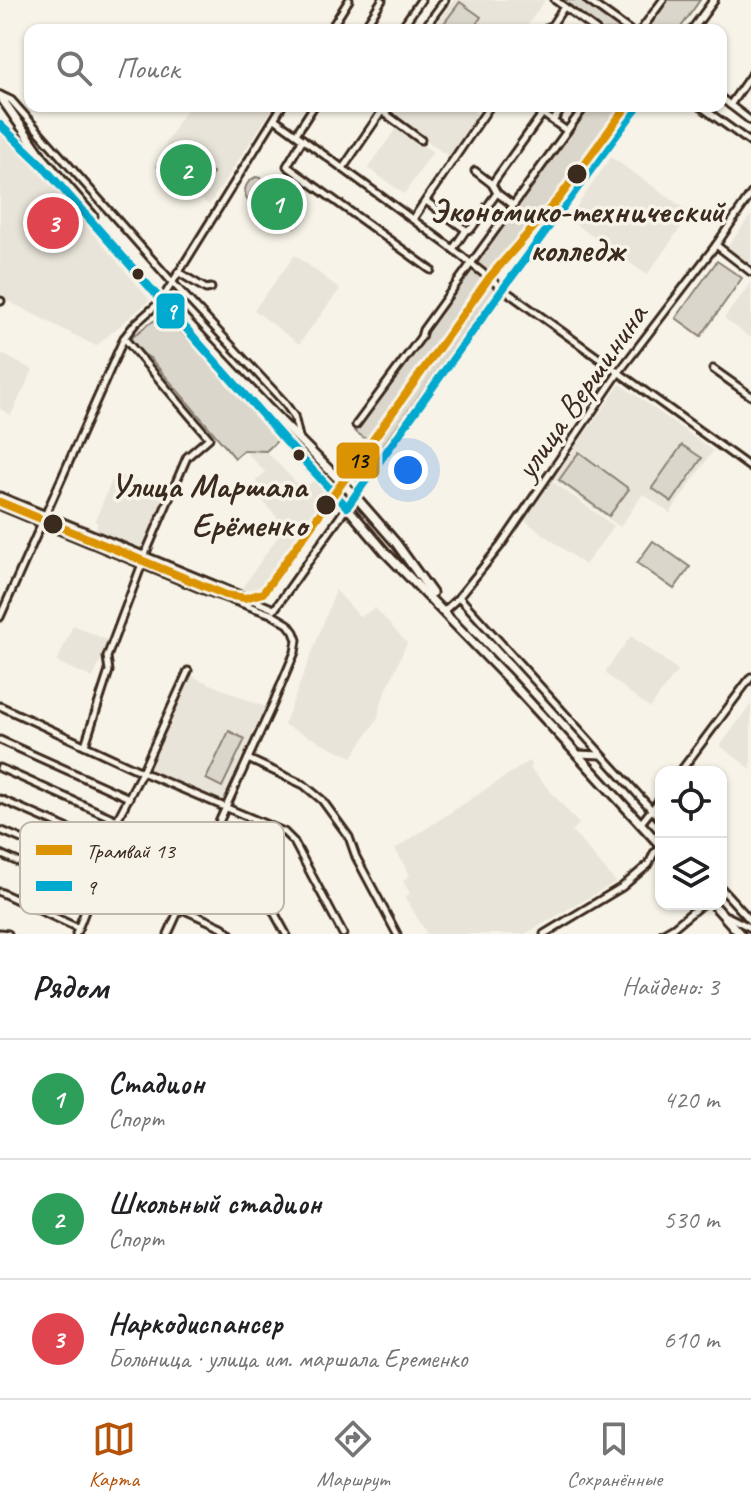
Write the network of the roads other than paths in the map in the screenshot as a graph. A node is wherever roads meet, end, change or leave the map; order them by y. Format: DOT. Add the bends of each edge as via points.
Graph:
graph roads {
  1 [pos="349,0"];
  2 [pos="382,0"];
  3 [pos="421,0"];
  4 [pos="445,0"];
  5 [pos="555,0"];
  6 [pos="587,0"];
  7 [pos="663,0"];
  8 [pos="714,0"];
  9 [pos="564,7"];
  10 [pos="369,21"];
  11 [pos="334,24"];
  12 [pos="367,24"];
  13 [pos="374,24"];
  14 [pos="404,24"];
  15 [pos="427,24"];
  16 [pos="553,24"];
  17 [pos="588,24"];
  18 [pos="621,24"];
  19 [pos="645,24"];
  20 [pos="696,24"];
  21 [pos="751,75"];
  22 [pos="0,96"];
  23 [pos="727,103"];
  24 [pos="730,105"];
  25 [pos="279,112"];
  26 [pos="310,112"];
  27 [pos="381,112"];
  28 [pos="383,112"];
  29 [pos="486,112"];
  30 [pos="543,112"];
  31 [pos="547,112"];
  32 [pos="560,112"];
  33 [pos="581,112"];
  34 [pos="634,112"];
  35 [pos="708,112"];
  36 [pos="275,119"];
  37 [pos="553,121"];
  38 [pos="751,121"];
  39 [pos="0,125"];
  40 [pos="567,131"];
  41 [pos="296,134"];
  42 [pos="303,139"];
  43 [pos="421,140"];
  44 [pos="751,143"];
  45 [pos="343,168"];
  46 [pos="475,171"];
  47 [pos="492,184"];
  48 [pos="497,193"];
  49 [pos="751,194"];
  50 [pos="426,201"];
  51 [pos="513,205"];
  52 [pos="413,219"];
  53 [pos="466,230"];
  54 [pos="716,245"];
  55 [pos="453,249"];
  56 [pos="471,263"];
  57 [pos="431,270"];
  58 [pos="178,272"];
  59 [pos="751,272"];
  60 [pos="172,282"];
  61 [pos="211,288"];
  62 [pos="503,289"];
  63 [pos="162,299"];
  64 [pos="124,338"];
  65 [pos="713,369"];
  66 [pos="619,372"];
  67 [pos="751,396"];
  68 [pos="356,425"];
  69 [pos="299,438"];
  70 [pos="290,446"];
  71 [pos="751,468"];
  72 [pos="0,496"];
  73 [pos="355,496"];
  74 [pos="0,506"];
  75 [pos="347,507"];
  76 [pos="44,516"];
  77 [pos="41,523"];
  78 [pos="396,543"];
  79 [pos="385,552"];
  80 [pos="144,557"];
  81 [pos="142,564"];
  82 [pos="459,597"];
  83 [pos="444,611"];
  84 [pos="273,612"];
  85 [pos="0,617"];
  86 [pos="188,671"];
  87 [pos="751,677"];
  88 [pos="0,706"];
  89 [pos="0,740"];
  90 [pos="85,745"];
  91 [pos="577,754"];
  92 [pos="602,755"];
  93 [pos="248,759"];
  94 [pos="684,766"];
  95 [pos="0,768"];
  96 [pos="142,772"];
  97 [pos="129,798"];
  98 [pos="0,799"];
  99 [pos="655,806"];
  100 [pos="225,808"];
  101 [pos="652,810"];
  102 [pos="655,813"];
  103 [pos="117,820"];
  104 [pos="53,822"];
  105 [pos="219,822"];
  106 [pos="256,822"];
  107 [pos="640,824"];
  108 [pos="0,830"];
  109 [pos="284,834"];
  110 [pos="20,838"];
  111 [pos="655,841"];
  112 [pos="655,852"];
  113 [pos="0,854"];
  114 [pos="20,863"];
  115 [pos="0,892"];
  116 [pos="727,895"];
  117 [pos="20,902"];
  118 [pos="695,910"];
  119 [pos="718,910"];
  120 [pos="721,913"];
  121 [pos="43,914"];
  122 [pos="177,914"];
  123 [pos="193,914"];
  124 [pos="275,914"];
  125 [pos="751,921"];
  126 [pos="751,928"];
  127 [pos="77,931"];
  128 [pos="0,933"];
  129 [pos="8,934"];
  130 [pos="168,934"];
  131 [pos="230,934"];
  132 [pos="286,934"];
  133 [pos="343,934"];
  134 [pos="397,934"];
  135 [pos="544,934"];
  136 [pos="662,934"];
  137 [pos="740,934"];
  1 -- 11 [label="street"];
  2 -- 10 [label="street"];
  3 -- 14 [label="street"];
  4 -- 15 [label="street"];
  5 -- 9 [label="street"];
  6 -- 18 [label="street"];
  7 -- 19 [label="street"];
  8 -- 20 [label="main road"];
  9 -- 16 [label="street"];
  9 -- 17 [label="street"];
  10 -- 12 [label="street"];
  10 -- 13 [label="street"];
  21 -- 24 [label="street"];
  22 -- 60 [label="street" via="11,100"];
  22 -- 63 [label="highway" via="43,158"];
  23 -- 24 [label="street"];
  24 -- 38 [label="street"];
  25 -- 36 [label="street"];
  26 -- 41 [label="street"];
  27 -- 45 [label="street"];
  28 -- 43 [label="street"];
  29 -- 50 [label="street"];
  30 -- 47 [label="street"];
  31 -- 37 [label="street"];
  32 -- 37 [label="street"];
  33 -- 40 [label="street"];
  34 -- 62 [label="main road"];
  35 -- 44 [label="street"];
  36 -- 41 [label="street"];
  36 -- 58 [label="street"];
  37 -- 40 [label="street"];
  39 -- 63 [label="highway"];
  40 -- 51 [label="street"];
  41 -- 42 [label="street"];
  42 -- 45 [label="street"];
  42 -- 57 [label="street" via="287,166"];
  45 -- 52 [label="street"];
  46 -- 47 [label="street"];
  47 -- 48 [label="street"];
  48 -- 51 [label="street"];
  48 -- 53 [label="street"];
  49 -- 54 [label="street, улица Вершинина"];
  50 -- 52 [label="street"];
  50 -- 53 [label="street"];
  51 -- 56 [label="street"];
  52 -- 55 [label="street"];
  53 -- 55 [label="street"];
  54 -- 59 [label="street"];
  54 -- 66 [label="street, улица Вершинина"];
  55 -- 56 [label="street"];
  56 -- 62 [label="street"];
  56 -- 68 [label="street"];
  58 -- 60 [label="street"];
  58 -- 61 [label="street"];
  60 -- 63 [label="street"];
  60 -- 69 [label="street" via="283,401 294,416"];
  62 -- 66 [label="street"];
  62 -- 73 [label="main road"];
  63 -- 64 [label="street"];
  63 -- 69 [label="highway"];
  63 -- 70 [label="highway"];
  64 -- 76 [label="street"];
  64 -- 80 [label="street" via="209,438 187,457"];
  65 -- 67 [label="street"];
  66 -- 71 [label="street"];
  66 -- 82 [label="street, улица Вершинина" via="503,543"];
  69 -- 70 [label="highway"];
  69 -- 73 [label="highway"];
  70 -- 75 [label="highway"];
  72 -- 76 [label="street"];
  73 -- 75 [label="main road"];
  73 -- 78 [label="highway"];
  74 -- 77 [label="street"];
  75 -- 79 [label="highway"];
  75 -- 84 [label="street"];
  76 -- 77 [label="street"];
  76 -- 80 [label="street"];
  77 -- 81 [label="street"];
  77 -- 85 [label="street"];
  78 -- 79 [label="highway"];
  78 -- 83 [label="highway"];
  79 -- 83 [label="highway"];
  80 -- 84 [label="street"];
  81 -- 84 [label="street"];
  81 -- 90 [label="street" via="107,657 109,671"];
  82 -- 83 [label="street, улица Вершинина"];
  82 -- 92 [label="street"];
  83 -- 91 [label="highway"];
  84 -- 93 [label="street" via="294,632 296,646"];
  86 -- 96 [label="street"];
  87 -- 94 [label="street"];
  88 -- 90 [label="street"];
  89 -- 97 [label="street"];
  90 -- 96 [label="street"];
  91 -- 92 [label="street"];
  91 -- 107 [label="highway"];
  92 -- 101 [label="street"];
  93 -- 100 [label="street"];
  93 -- 134 [label="street" via="304,785 322,800 349,837"];
  95 -- 103 [label="street"];
  96 -- 97 [label="street"];
  96 -- 100 [label="street"];
  97 -- 103 [label="street"];
  98 -- 104 [label="street"];
  99 -- 101 [label="street"];
  100 -- 105 [label="street"];
  100 -- 106 [label="street"];
  101 -- 102 [label="street"];
  101 -- 107 [label="street"];
  107 -- 111 [label="highway"];
  108 -- 110 [label="street"];
  109 -- 133 [label="street"];
  112 -- 135 [label="street" via="622,887"];
  113 -- 114 [label="street"];
  115 -- 117 [label="street"];
  116 -- 125 [label="street"];
  118 -- 136 [label="street"];
  119 -- 120 [label="highway"];
  120 -- 126 [label="street"];
  120 -- 137 [label="highway"];
  121 -- 127 [label="street"];
  122 -- 130 [label="street"];
  123 -- 131 [label="street"];
  124 -- 132 [label="street"];
  128 -- 129 [label="street"];
}
